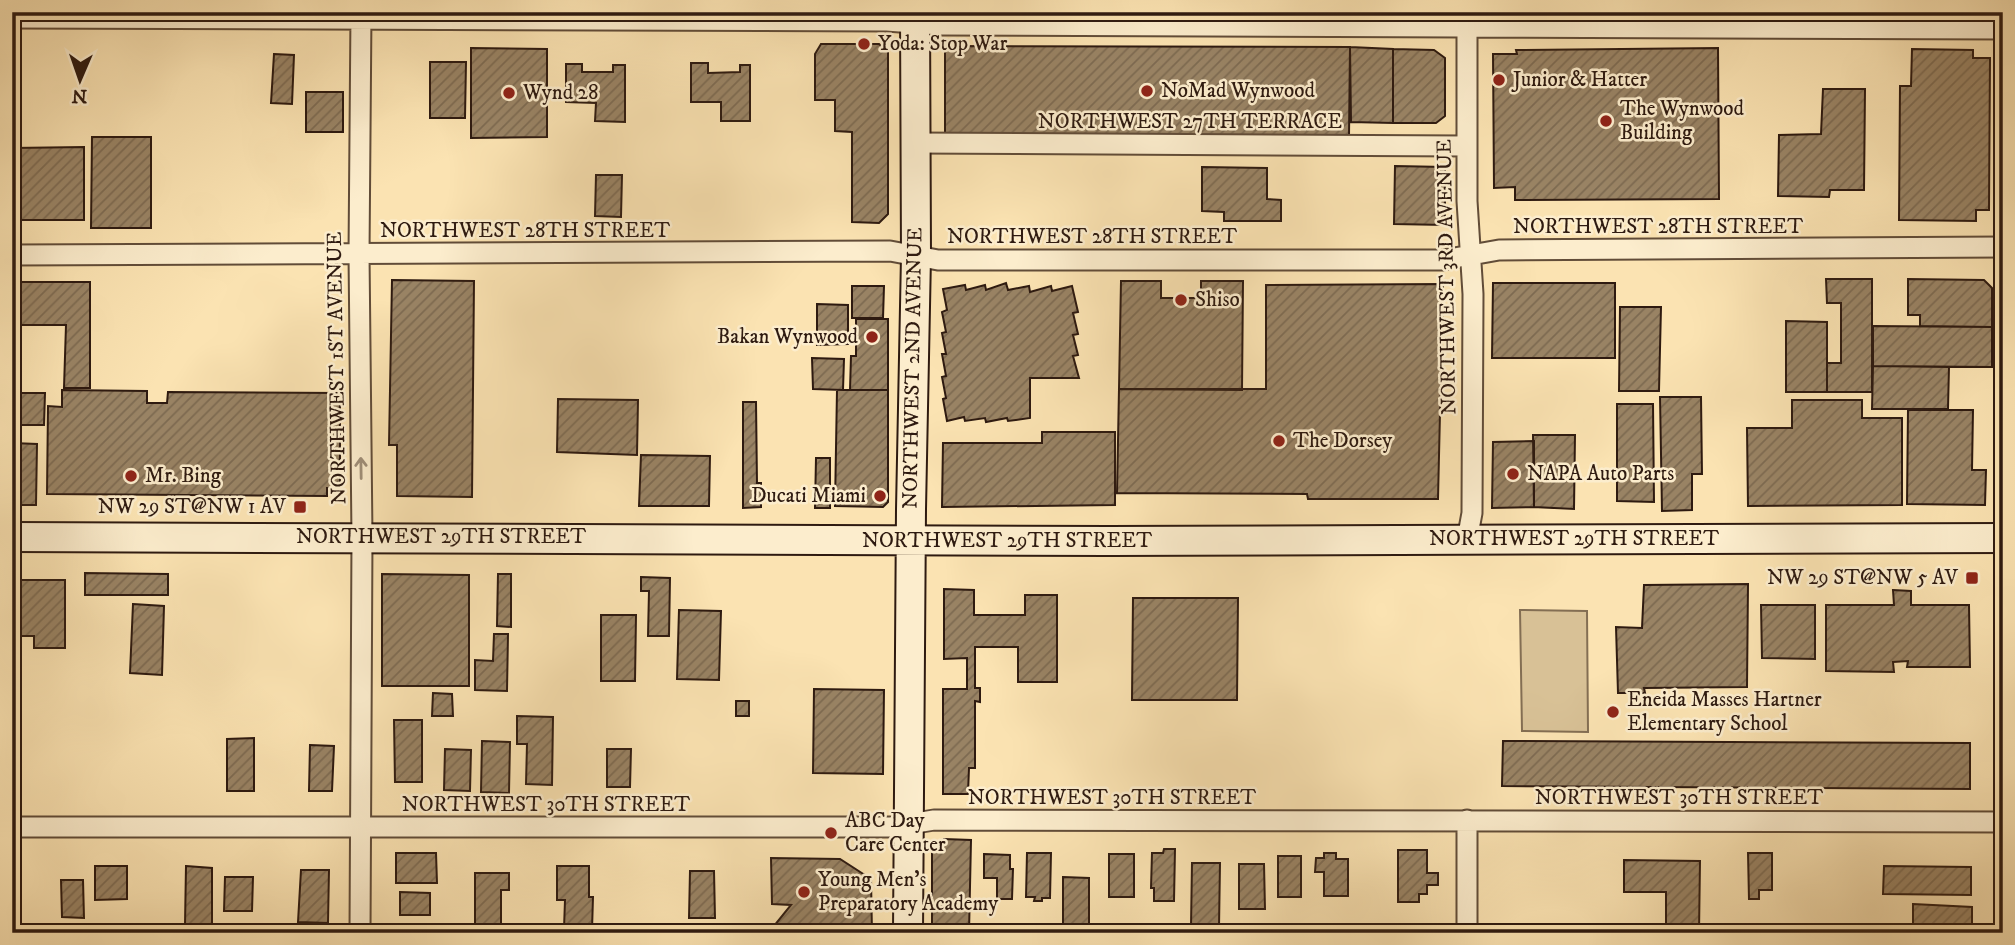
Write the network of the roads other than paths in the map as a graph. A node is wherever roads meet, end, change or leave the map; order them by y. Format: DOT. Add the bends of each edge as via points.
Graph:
graph roads {
  1 [pos="361,15"];
  2 [pos="915,18"];
  3 [pos="12,19"];
  4 [pos="1466,20"];
  5 [pos="2003,29"];
  6 [pos="914,143"];
  7 [pos="1466,146"];
  8 [pos="2003,247"];
  9 [pos="359,254"];
  10 [pos="1470,254"];
  11 [pos="12,255"];
  12 [pos="916,256"];
  13 [pos="12,537"];
  14 [pos="362,537"];
  15 [pos="2003,538"];
  16 [pos="1467,540"];
  17 [pos="911,541"];
  18 [pos="1467,820"];
  19 [pos="2003,822"];
  20 [pos="910,824"];
  21 [pos="12,827"];
  22 [pos="360,828"];
  23 [pos="360,933"];
  24 [pos="908,933"];
  25 [pos="1468,933"];
  1 -- 2 [label="street"];
  1 -- 3 [label="street"];
  1 -- 9 [label="street, NORTHWEST 1ST AVENUE"];
  2 -- 4 [label="street" via="939,25"];
  2 -- 6 [label="street, NORTHWEST 2ND AVENUE"];
  4 -- 5 [label="street"];
  4 -- 7 [label="street, NORTHWEST 3RD AVENUE"];
  6 -- 7 [label="street, NORTHWEST 27TH TERRACE"];
  6 -- 12 [label="street, NORTHWEST 2ND AVENUE"];
  7 -- 10 [label="street, NORTHWEST 3RD AVENUE"];
  8 -- 10 [label="street, NORTHWEST 28TH STREET"];
  9 -- 11 [label="street, NORTHWEST 28TH STREET"];
  9 -- 12 [label="street, NORTHWEST 28TH STREET" via="890,251"];
  14 -- 9 [label="street, NORTHWEST 1ST AVENUE, one-way"];
  10 -- 12 [label="street, NORTHWEST 28TH STREET" via="1443,260 1253,261 938,260"];
  10 -- 16 [label="street, NORTHWEST 3RD AVENUE" via="1472,499"];
  12 -- 17 [label="street, NORTHWEST 2ND AVENUE"];
  13 -- 14 [label="street, NORTHWEST 29TH STREET"];
  14 -- 17 [label="street, NORTHWEST 29TH STREET"];
  14 -- 22 [label="street, NORTHWEST 1ST AVENUE"];
  15 -- 16 [label="street, NORTHWEST 29TH STREET"];
  16 -- 17 [label="street, NORTHWEST 29TH STREET"];
  17 -- 20 [label="street, NORTHWEST 2ND AVENUE"];
  18 -- 19 [label="street, NORTHWEST 30TH STREET"];
  18 -- 20 [label="street, NORTHWEST 30TH STREET" via="934,820"];
  18 -- 25 [label="street"];
  20 -- 22 [label="street, NORTHWEST 30TH STREET"];
  20 -- 24 [label="street, NORTHWEST 2ND AVENUE"];
  21 -- 22 [label="street, NORTHWEST 30TH STREET"];
  22 -- 23 [label="street, NORTHWEST 1ST AVENUE"];
}
